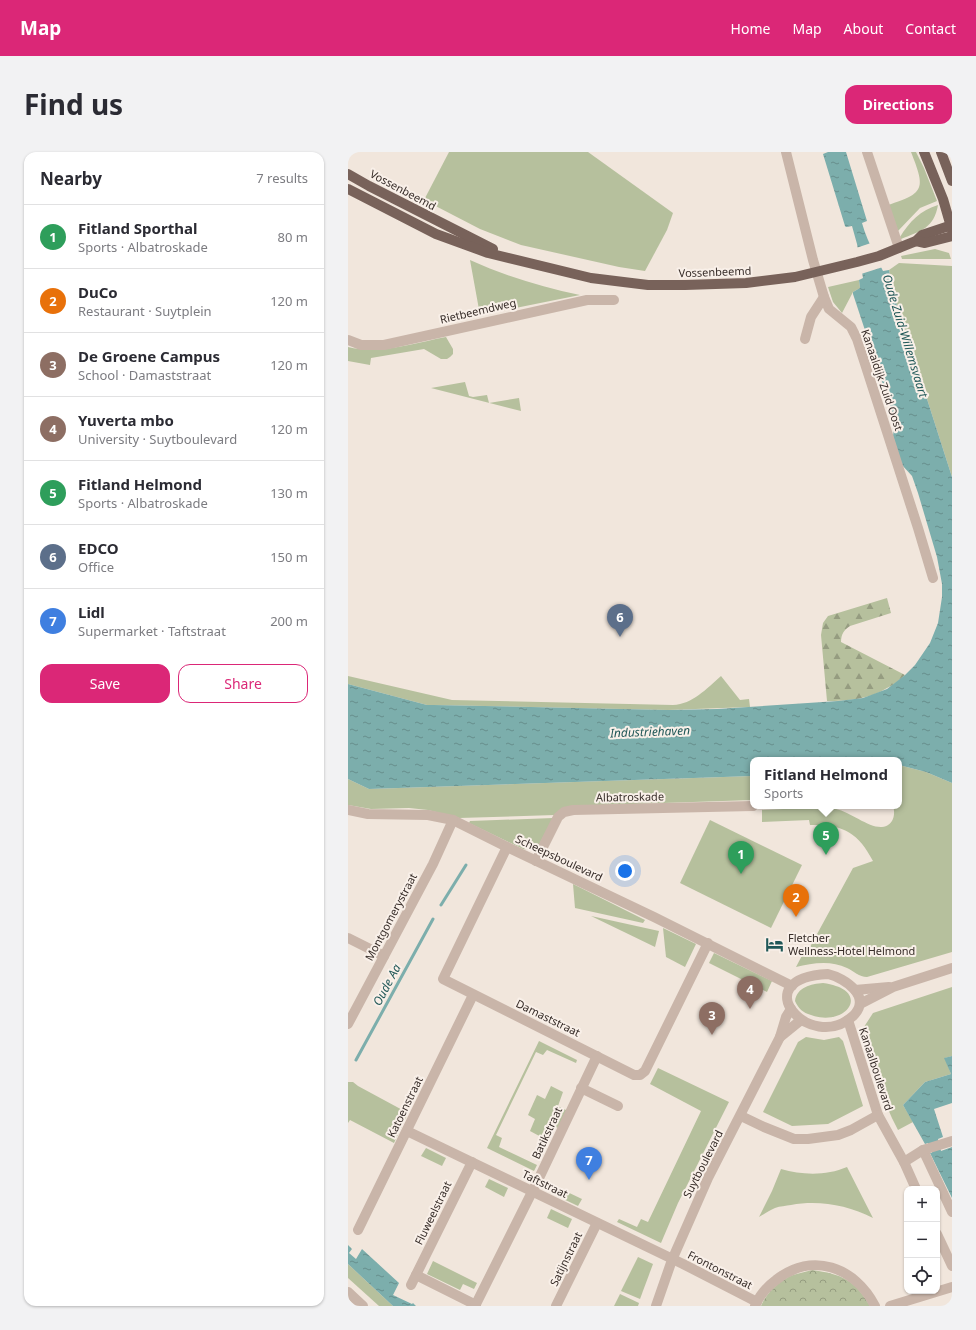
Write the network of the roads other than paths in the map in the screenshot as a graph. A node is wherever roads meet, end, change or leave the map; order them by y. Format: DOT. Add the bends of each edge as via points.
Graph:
graph roads {
  1 [pos="786,152"];
  2 [pos="867,152"];
  3 [pos="924,152"];
  4 [pos="941,152"];
  5 [pos="348,174"];
  6 [pos="952,181"];
  7 [pos="348,189"];
  8 [pos="952,229"];
  9 [pos="899,248"];
  10 [pos="511,258"];
  11 [pos="817,272"];
  12 [pos="824,296"];
  13 [pos="614,300"];
  14 [pos="805,339"];
  15 [pos="348,340"];
  16 [pos="933,578"];
  17 [pos="750,806"];
  18 [pos="348,810"];
  19 [pos="453,820"];
  20 [pos="507,847"];
  21 [pos="536,861"];
  22 [pos="348,938"];
  23 [pos="708,943"];
  24 [pos="384,956"];
  25 [pos="952,968"];
  26 [pos="792,986"];
  27 [pos="893,987"];
  28 [pos="855,990"];
  29 [pos="473,995"];
  30 [pos="860,1004"];
  31 [pos="791,1009"];
  32 [pos="801,1020"];
  33 [pos="848,1020"];
  34 [pos="348,1024"];
  35 [pos="780,1037"];
  36 [pos="596,1056"];
  37 [pos="581,1088"];
  38 [pos="618,1106"];
  39 [pos="878,1115"];
  40 [pos="741,1116"];
  41 [pos="407,1130"];
  42 [pos="952,1141"];
  43 [pos="926,1149"];
  44 [pos="472,1162"];
  45 [pos="904,1162"];
  46 [pos="915,1186"];
  47 [pos="532,1191"];
  48 [pos="952,1212"];
  49 [pos="596,1223"];
  50 [pos="358,1230"];
  51 [pos="940,1240"];
  52 [pos="672,1260"];
  53 [pos="952,1266"];
  54 [pos="416,1275"];
  55 [pos="411,1285"];
  56 [pos="952,1287"];
  57 [pos="348,1292"];
  58 [pos="756,1304"];
  59 [pos="476,1305"];
  60 [pos="363,1306"];
  61 [pos="556,1306"];
  62 [pos="656,1306"];
  63 [pos="876,1306"];
  64 [pos="890,1306"];
  1 -- 11 [label="street, Kanaaldijk Zuid Oost"];
  2 -- 9 [label="street"];
  3 -- 8 [label="main road"];
  4 -- 6 [label="main road"];
  5 -- 10 [label="main road, Vossenbeemd"];
  7 -- 10 [label="main road, Vossenbeemd" via="436,234 488,253"];
  8 -- 9 [label="main road, Vossenbeemd" via="922,235 916,241"];
  9 -- 11 [label="main road, Vossenbeemd" via="879,256"];
  10 -- 11 [label="main road, Vossenbeemd" via="591,278 648,285 772,281"];
  11 -- 12 [label="street, Kanaaldijk Zuid Oost"];
  12 -- 14 [label="street" via="811,317"];
  12 -- 16 [label="street, Kanaaldijk Zuid Oost" via="830,309 851,327 857,339"];
  13 -- 15 [label="street, Rietbeemdweg" via="587,300 384,345 361,345"];
  17 -- 21 [label="street, Albatroskade" via="564,812 558,817"];
  18 -- 19 [label="street, Scheepsboulevard" via="368,814 428,815"];
  19 -- 20 [label="street, Scheepsboulevard"];
  19 -- 24 [label="street, Montgomerystraat" via="433,864"];
  20 -- 21 [label="street, Scheepsboulevard"];
  20 -- 29 [label="street, Damaststraat" via="443,979"];
  21 -- 23 [label="street, Scheepsboulevard"];
  22 -- 24 [label="street"];
  23 -- 26 [label="street, Scheepsboulevard"];
  23 -- 36 [label="street, Damaststraat" via="645,1071 640,1076 634,1075"];
  24 -- 34 [label="street, Montgomerystraat"];
  25 -- 27 [label="street"];
  26 -- 28 [label="street" via="803,978 828,974 843,979"];
  26 -- 31 [label="street" via="787,993 787,1002"];
  27 -- 28 [label="street"];
  27 -- 30 [label="street"];
  28 -- 30 [label="street"];
  29 -- 36 [label="street, Damaststraat"];
  29 -- 41 [label="street, Katoenstraat"];
  30 -- 33 [label="street"];
  31 -- 32 [label="street"];
  31 -- 35 [label="street, Suytboulevard"];
  32 -- 33 [label="street" via="814,1026 837,1025"];
  32 -- 35 [label="street, Suytboulevard"];
  33 -- 39 [label="street, Kanaalboulevard"];
  35 -- 40 [label="street, Suytboulevard"];
  36 -- 37 [label="street, Batikstraat"];
  37 -- 38 [label="street"];
  37 -- 47 [label="street, Batikstraat"];
  39 -- 40 [label="street" via="838,1135 808,1139 794,1139"];
  39 -- 45 [label="street, Kanaalboulevard"];
  40 -- 52 [label="street, Suytboulevard" via="708,1178"];
  41 -- 44 [label="street, Taftstraat"];
  41 -- 50 [label="street, Katoenstraat"];
  42 -- 43 [label="street"];
  43 -- 45 [label="street"];
  43 -- 48 [label="street"];
  44 -- 47 [label="street, Taftstraat"];
  44 -- 54 [label="street, Fluweelstraat"];
  45 -- 46 [label="street, Kanaalboulevard"];
  47 -- 49 [label="street, Taftstraat"];
  47 -- 59 [label="street, Batikstraat"];
  49 -- 52 [label="street, Taftstraat"];
  49 -- 61 [label="street, Satijnstraat"];
  51 -- 53 [label="street"];
  52 -- 58 [label="street, Frontonstraat"];
  52 -- 62 [label="street, Suytboulevard"];
  54 -- 55 [label="street, Fluweelstraat"];
  54 -- 59 [label="street"];
  56 -- 64 [label="street"];
  57 -- 60 [label="street"];
  58 -- 63 [label="street" via="769,1286 784,1273 816,1265 830,1266 855,1279"];
}
